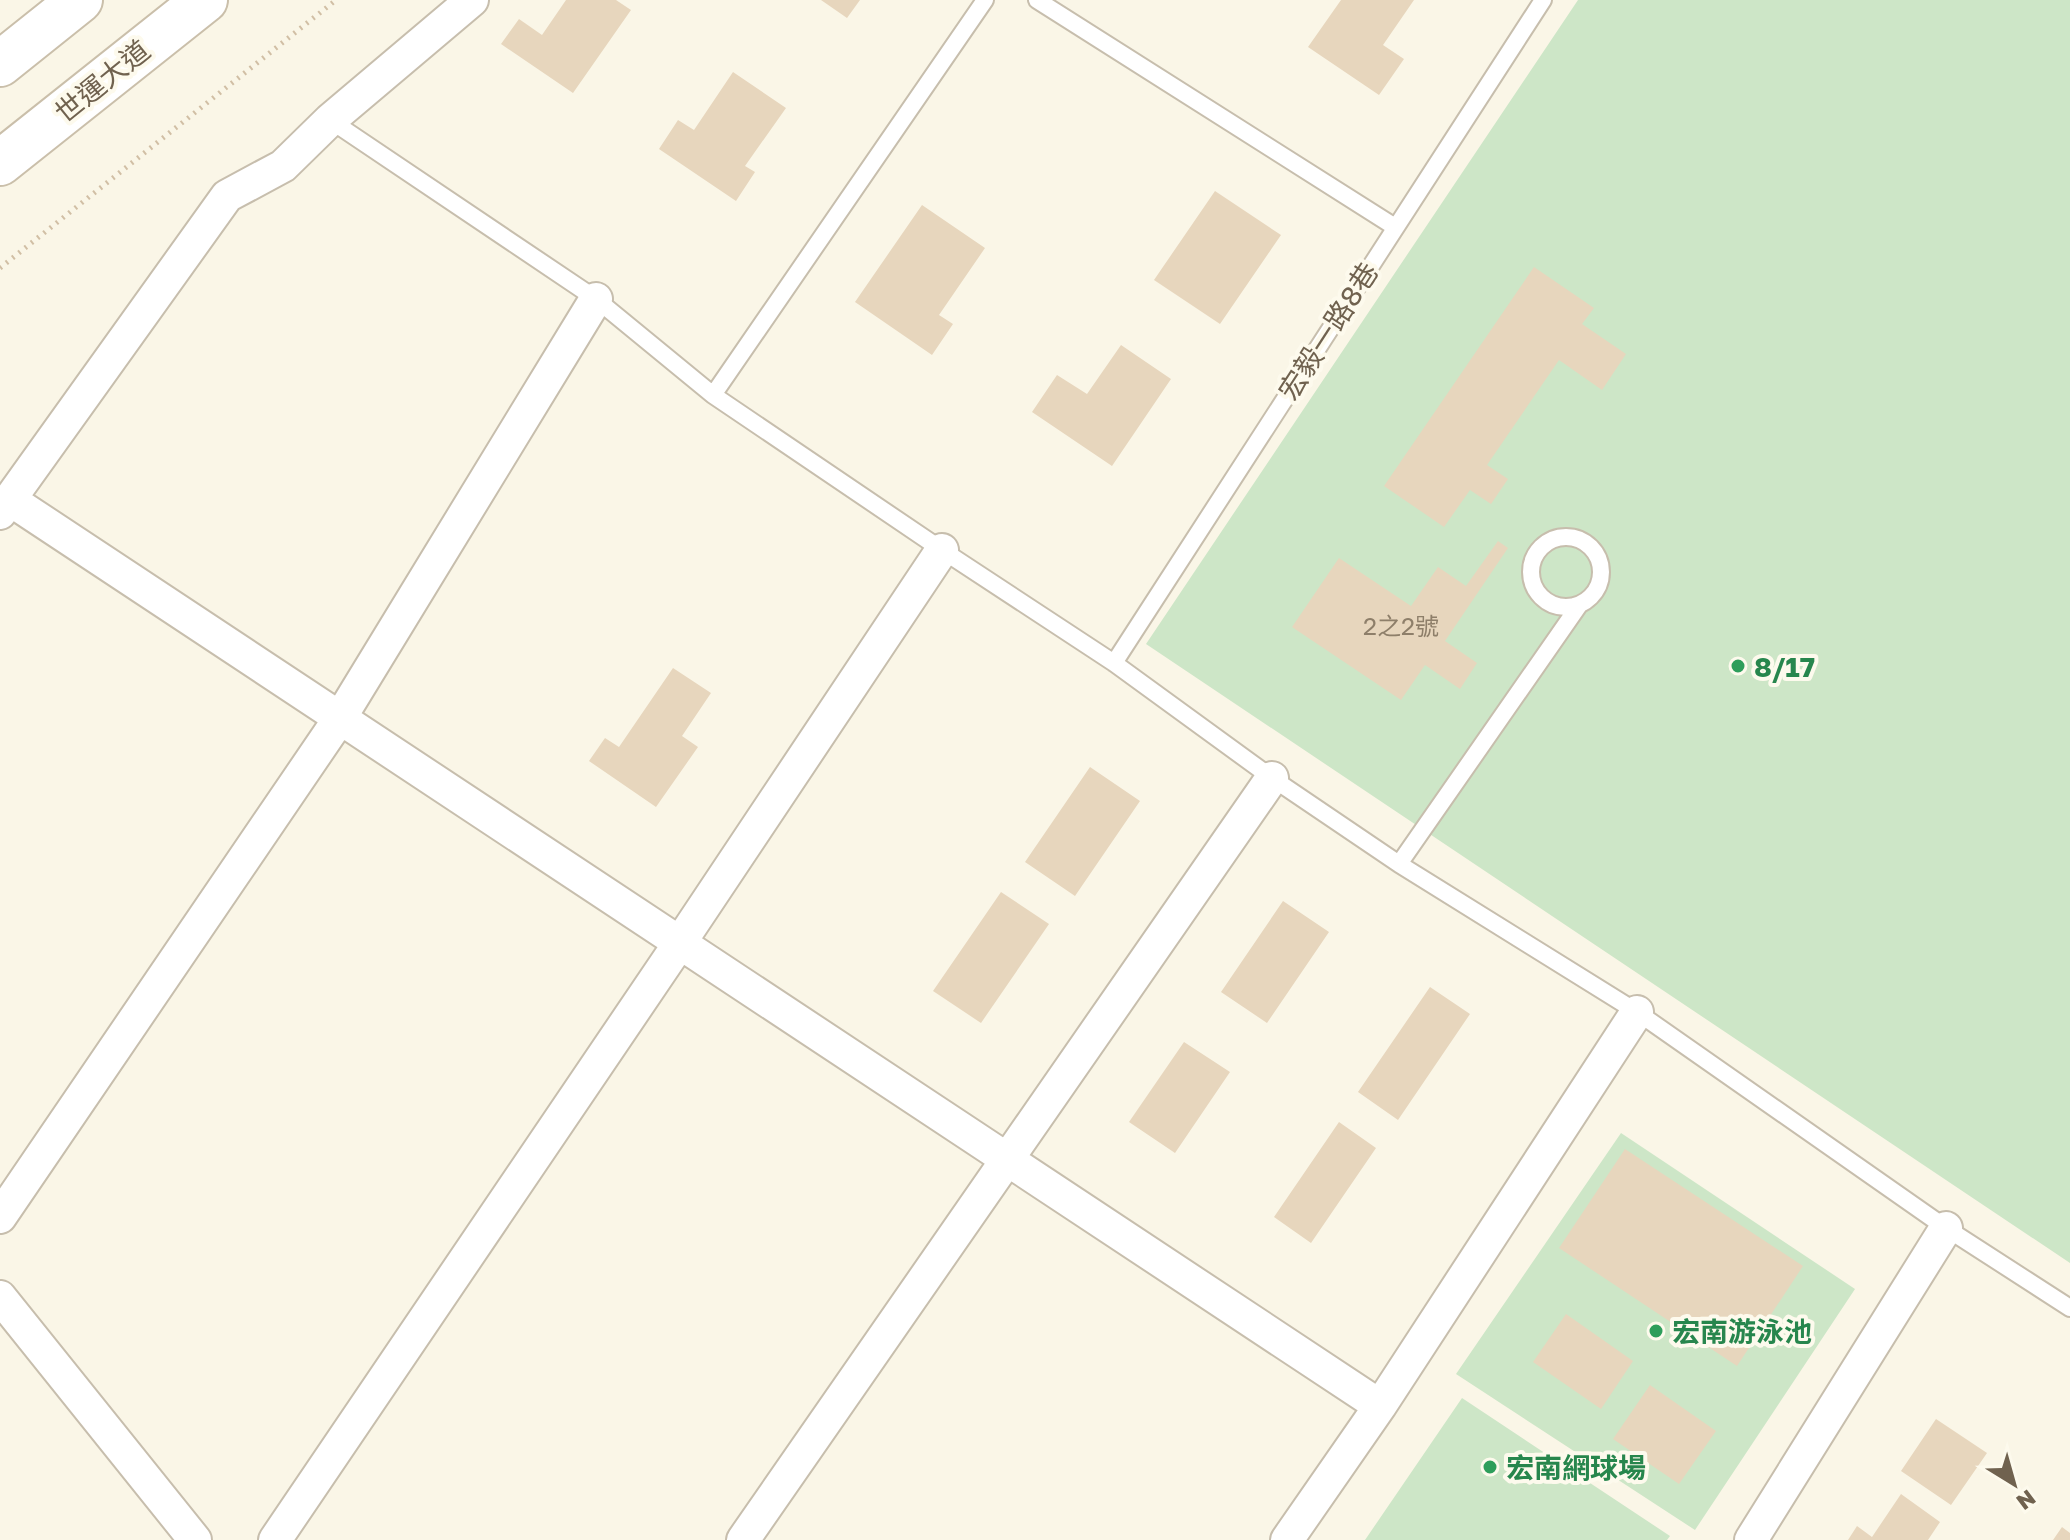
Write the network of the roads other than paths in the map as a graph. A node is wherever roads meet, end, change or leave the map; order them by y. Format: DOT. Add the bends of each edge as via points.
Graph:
graph roads {
  1 [pos="80,0"];
  2 [pos="205,0"];
  3 [pos="472,0"];
  4 [pos="985,0"];
  5 [pos="1037,0"];
  6 [pos="1543,0"];
  7 [pos="0,64"];
  8 [pos="330,120"];
  9 [pos="0,163"];
  10 [pos="1395,227"];
  11 [pos="596,299"];
  12 [pos="713,395"];
  13 [pos="5,506"];
  14 [pos="942,550"];
  15 [pos="1580,604"];
  16 [pos="1114,663"];
  17 [pos="340,718"];
  18 [pos="1272,778"];
  19 [pos="1399,864"];
  20 [pos="679,944"];
  21 [pos="1637,1012"];
  22 [pos="1006,1160"];
  23 [pos="0,1217"];
  24 [pos="1946,1228"];
  25 [pos="0,1297"];
  26 [pos="2070,1308"];
  27 [pos="1380,1406"];
  28 [pos="195,1540"];
  29 [pos="275,1540"];
  30 [pos="743,1540"];
  31 [pos="1287,1540"];
  32 [pos="1751,1540"];
  1 -- 7 [label="street"];
  2 -- 9 [label="street, 世運大道"];
  3 -- 8 [label="street"];
  4 -- 12 [label="lane"];
  5 -- 10 [label="lane"];
  6 -- 10 [label="lane, 宏毅一路8巷"];
  8 -- 11 [label="lane"];
  8 -- 13 [label="street" via="283,166 227,196"];
  10 -- 16 [label="lane, 宏毅一路8巷"];
  11 -- 12 [label="lane"];
  11 -- 17 [label="street"];
  12 -- 14 [label="lane"];
  13 -- 17 [label="street"];
  14 -- 16 [label="lane"];
  14 -- 20 [label="street"];
  15 -- 15 [label="lane" via="1597,589 1598,556 1571,536 1549,540 1533,558 1531,582 1556,606"];
  15 -- 19 [label="lane"];
  16 -- 18 [label="lane"];
  17 -- 20 [label="street"];
  17 -- 23 [label="street"];
  18 -- 19 [label="lane"];
  18 -- 22 [label="street"];
  19 -- 21 [label="lane"];
  20 -- 22 [label="street"];
  20 -- 29 [label="street"];
  21 -- 24 [label="lane"];
  21 -- 27 [label="street"];
  22 -- 27 [label="street"];
  22 -- 30 [label="street"];
  24 -- 26 [label="lane"];
  24 -- 32 [label="street"];
  25 -- 28 [label="street"];
  27 -- 31 [label="street"];
}
